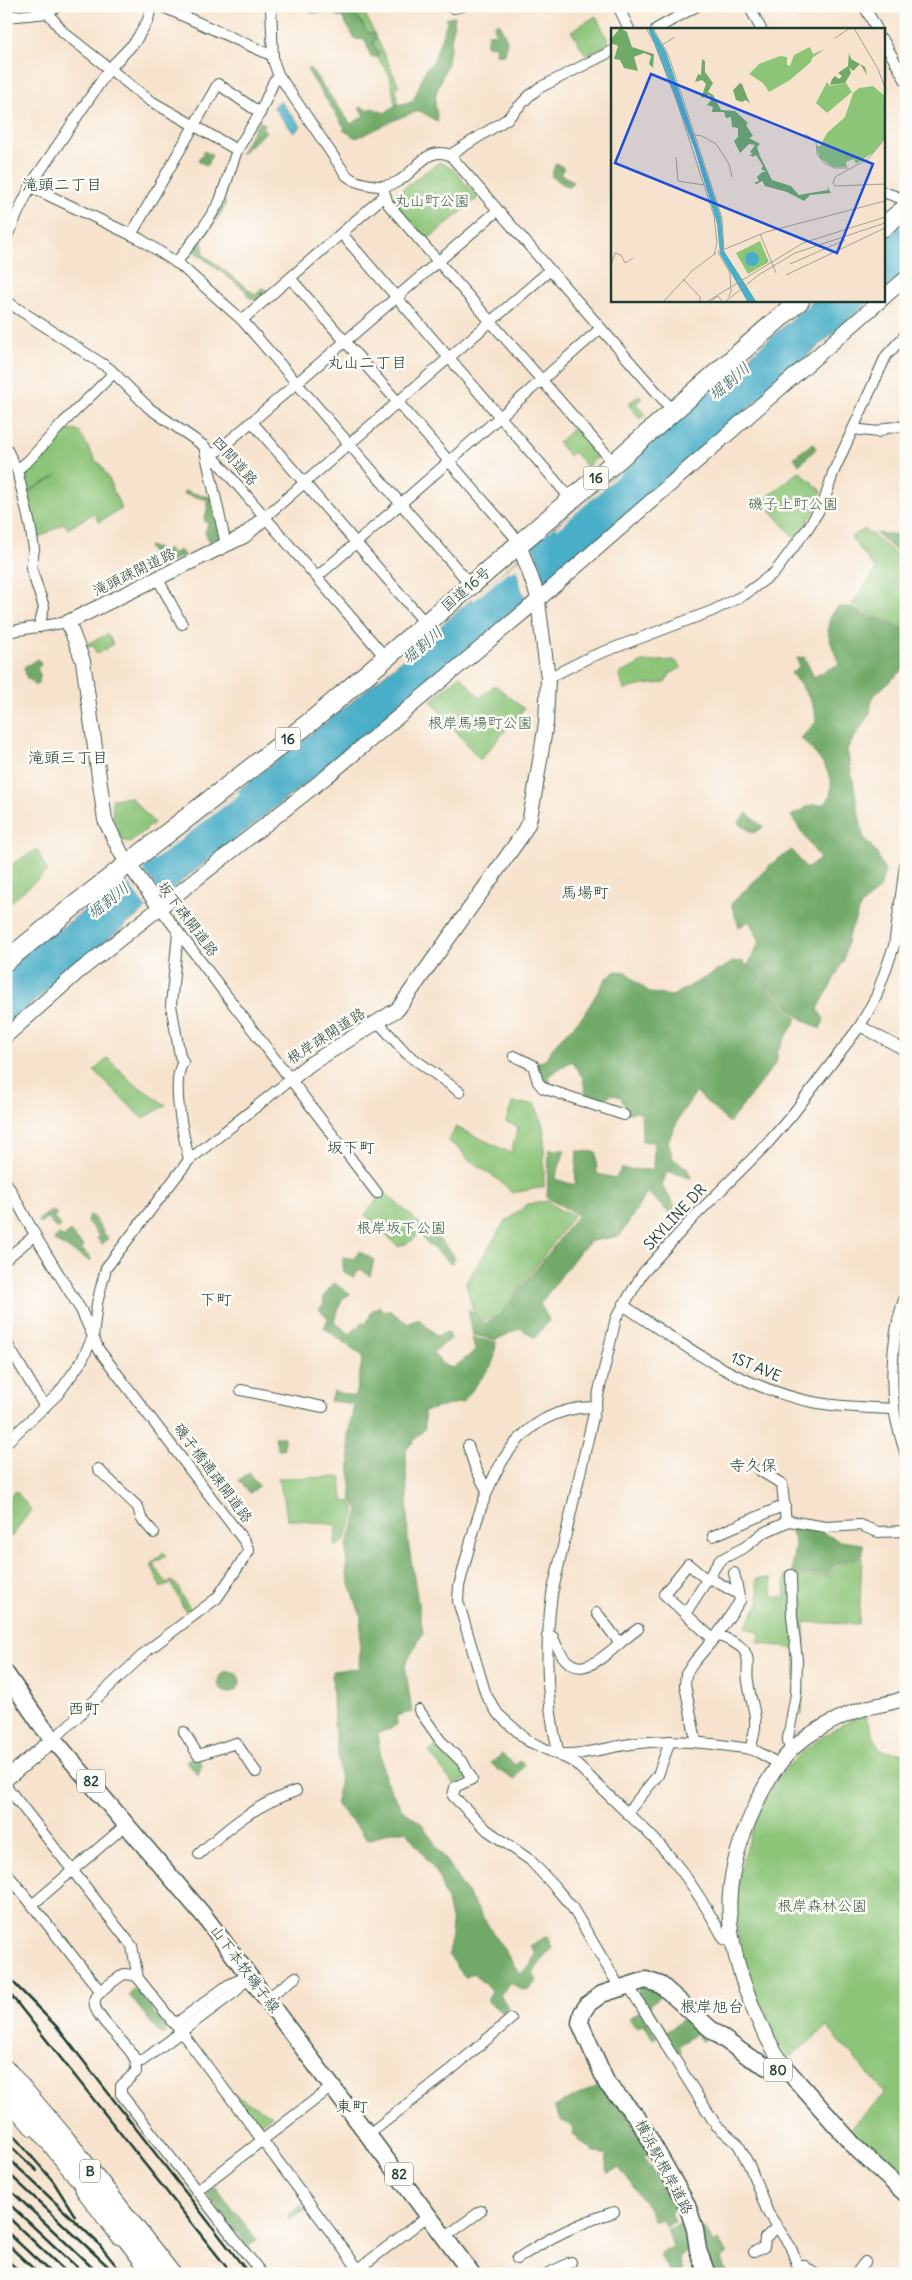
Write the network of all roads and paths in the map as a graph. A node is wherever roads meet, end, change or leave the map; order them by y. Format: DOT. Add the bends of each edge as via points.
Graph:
graph roads {
  1 [pos="58,6"];
  2 [pos="151,6"];
  3 [pos="161,6"];
  4 [pos="271,6"];
  5 [pos="447,6"];
  6 [pos="463,6"];
  7 [pos="618,6"];
  8 [pos="697,6"];
  9 [pos="748,6"];
  10 [pos="864,6"];
  11 [pos="48,13"];
  12 [pos="6,17"];
  13 [pos="629,28"];
  14 [pos="658,28"];
  15 [pos="760,28"];
  16 [pos="876,28"];
  17 [pos="884,42"];
  18 [pos="611,52"];
  19 [pos="273,56"];
  20 [pos="110,68"];
  21 [pos="280,78"];
  22 [pos="906,81"];
  23 [pos="260,113"];
  24 [pos="194,125"];
  25 [pos="237,150"];
  26 [pos="450,155"];
  27 [pos="31,187"];
  28 [pos="383,192"];
  29 [pos="884,192"];
  30 [pos="906,200"];
  31 [pos="906,208"];
  32 [pos="497,211"];
  33 [pos="884,226"];
  34 [pos="342,234"];
  35 [pos="131,235"];
  36 [pos="6,238"];
  37 [pos="438,261"];
  38 [pos="176,263"];
  39 [pos="549,271"];
  40 [pos="906,278"];
  41 [pos="291,279"];
  42 [pos="396,297"];
  43 [pos="884,297"];
  44 [pos="6,301"];
  45 [pos="799,301"];
  46 [pos="880,301"];
  47 [pos="242,320"];
  48 [pos="491,321"];
  49 [pos="600,329"];
  50 [pos="906,334"];
  51 [pos="346,342"];
  52 [pos="448,358"];
  53 [pos="114,373"];
  54 [pos="542,380"];
  55 [pos="296,385"];
  56 [pos="398,403"];
  57 [pos="673,411"];
  58 [pos="500,417"];
  59 [pos="252,422"];
  60 [pos="906,426"];
  61 [pos="853,429"];
  62 [pos="350,445"];
  63 [pos="204,446"];
  64 [pos="6,448"];
  65 [pos="213,455"];
  66 [pos="449,462"];
  67 [pos="614,463"];
  68 [pos="17,470"];
  69 [pos="305,482"];
  70 [pos="571,499"];
  71 [pos="400,504"];
  72 [pos="265,517"];
  73 [pos="357,542"];
  74 [pos="226,545"];
  75 [pos="521,550"];
  76 [pos="317,577"];
  77 [pos="158,579"];
  78 [pos="471,585"];
  79 [pos="537,597"];
  80 [pos="68,622"];
  81 [pos="182,624"];
  82 [pos="426,624"];
  83 [pos="39,627"];
  84 [pos="6,632"];
  85 [pos="386,658"];
  86 [pos="548,678"];
  87 [pos="906,859"];
  88 [pos="130,868"];
  89 [pos="158,905"];
  90 [pos="902,918"];
  91 [pos="178,933"];
  92 [pos="7,960"];
  93 [pos="378,1022"];
  94 [pos="860,1026"];
  95 [pos="6,1036"];
  96 [pos="906,1050"];
  97 [pos="514,1056"];
  98 [pos="291,1079"];
  99 [pos="460,1092"];
  100 [pos="624,1115"];
  101 [pos="189,1160"];
  102 [pos="6,1182"];
  103 [pos="377,1192"];
  104 [pos="35,1235"];
  105 [pos="6,1259"];
  106 [pos="906,1295"];
  107 [pos="623,1305"];
  108 [pos="93,1337"];
  109 [pos="6,1342"];
  110 [pos="240,1390"];
  111 [pos="595,1406"];
  112 [pos="45,1407"];
  113 [pos="324,1407"];
  114 [pos="894,1409"];
  115 [pos="6,1443"];
  116 [pos="468,1446"];
  117 [pos="906,1456"];
  118 [pos="98,1469"];
  119 [pos="759,1470"];
  120 [pos="486,1489"];
  121 [pos="785,1505"];
  122 [pos="786,1522"];
  123 [pos="906,1531"];
  124 [pos="154,1534"];
  125 [pos="712,1536"];
  126 [pos="734,1573"];
  127 [pos="790,1575"];
  128 [pos="707,1578"];
  129 [pos="738,1594"];
  130 [pos="597,1613"];
  131 [pos="685,1614"];
  132 [pos="638,1629"];
  133 [pos="547,1636"];
  134 [pos="715,1637"];
  135 [pos="619,1642"];
  136 [pos="6,1674"];
  137 [pos="906,1697"];
  138 [pos="419,1710"];
  139 [pos="184,1732"];
  140 [pos="54,1739"];
  141 [pos="670,1741"];
  142 [pos="696,1741"];
  143 [pos="750,1749"];
  144 [pos="792,1750"];
  145 [pos="559,1754"];
  146 [pos="779,1764"];
  147 [pos="256,1772"];
  148 [pos="6,1779"];
  149 [pos="6,1786"];
  150 [pos="296,1791"];
  151 [pos="627,1814"];
  152 [pos="127,1824"];
  153 [pos="199,1854"];
  154 [pos="72,1869"];
  155 [pos="6,1872"];
  156 [pos="32,1905"];
  157 [pos="733,1940"];
  158 [pos="249,1975"];
  159 [pos="296,1976"];
  160 [pos="138,1978"];
  161 [pos="624,1986"];
  162 [pos="101,1992"];
  163 [pos="267,1998"];
  164 [pos="511,2019"];
  165 [pos="171,2021"];
  166 [pos="180,2032"];
  167 [pos="135,2059"];
  168 [pos="6,2070"];
  169 [pos="788,2071"];
  170 [pos="6,2074"];
  171 [pos="333,2086"];
  172 [pos="6,2088"];
  173 [pos="6,2094"];
  174 [pos="370,2134"];
  175 [pos="262,2142"];
  176 [pos="196,2191"];
  177 [pos="906,2194"];
  178 [pos="481,2211"];
  179 [pos="614,2212"];
  180 [pos="429,2215"];
  181 [pos="776,2226"];
  182 [pos="445,2237"];
  183 [pos="754,2252"];
  184 [pos="517,2259"];
  185 [pos="571,2262"];
  186 [pos="865,2262"];
  187 [pos="799,2269"];
  188 [pos="357,2272"];
  189 [pos="150,2274"];
  190 [pos="154,2274"];
  191 [pos="170,2274"];
  192 [pos="262,2274"];
  193 [pos="472,2274"];
  194 [pos="547,2274"];
  195 [pos="707,2274"];
  196 [pos="815,2274"];
  197 [pos="856,2274"];
  1 -- 11 [label="street"];
  2 -- 20 [label="street" via="148,20 135,42"];
  3 -- 19 [label="street"];
  4 -- 19 [label="street"];
  5 -- 6 [label="street"];
  7 -- 13 [label="street"];
  8 -- 14 [label="street"];
  9 -- 15 [label="street"];
  10 -- 16 [label="street"];
  11 -- 12 [label="street"];
  11 -- 20 [label="street" via="63,32"];
  17 -- 22 [label="street"];
  18 -- 26 [label="street" via="539,88 508,119"];
  19 -- 21 [label="street"];
  20 -- 24 [label="street" via="149,100"];
  20 -- 27 [label="street"];
  21 -- 23 [label="street" via="274,81"];
  21 -- 28 [label="street" via="346,175 354,182"];
  23 -- 24 [label="street" via="218,84"];
  23 -- 25 [label="street"];
  24 -- 25 [label="street"];
  24 -- 35 [label="street"];
  25 -- 38 [label="street" via="220,201"];
  26 -- 28 [label="street" via="438,152 430,155"];
  26 -- 32 [label="street"];
  27 -- 35 [label="street"];
  27 -- 36 [label="street"];
  28 -- 34 [label="street"];
  28 -- 37 [label="street" via="388,204"];
  29 -- 30 [label="street"];
  31 -- 33 [label="highway"];
  32 -- 37 [label="street"];
  32 -- 39 [label="street"];
  34 -- 41 [label="street"];
  34 -- 42 [label="street"];
  35 -- 38 [label="street"];
  37 -- 42 [label="street"];
  37 -- 48 [label="street"];
  38 -- 47 [label="street"];
  39 -- 48 [label="street"];
  39 -- 49 [label="street"];
  40 -- 43 [label="street"];
  41 -- 47 [label="street"];
  41 -- 51 [label="street"];
  42 -- 51 [label="street"];
  42 -- 52 [label="street"];
  44 -- 53 [label="street, 四間道路"];
  45 -- 57 [label="highway, 国道16号 / 16"];
  46 -- 79 [label="street"];
  47 -- 55 [label="street"];
  48 -- 52 [label="street"];
  48 -- 54 [label="street"];
  49 -- 54 [label="street"];
  49 -- 57 [label="street"];
  50 -- 61 [label="street" via="886,356"];
  51 -- 55 [label="street"];
  51 -- 56 [label="street"];
  52 -- 56 [label="street"];
  52 -- 58 [label="street"];
  53 -- 63 [label="street, 四間道路" via="149,408"];
  53 -- 68 [label="street"];
  54 -- 58 [label="street"];
  54 -- 67 [label="street"];
  55 -- 59 [label="street"];
  55 -- 62 [label="street"];
  56 -- 62 [label="street"];
  56 -- 66 [label="street"];
  57 -- 67 [label="highway, 国道16号 / 16"];
  58 -- 66 [label="street"];
  58 -- 70 [label="street"];
  59 -- 65 [label="street"];
  59 -- 69 [label="street"];
  60 -- 61 [label="street" via="878,432"];
  61 -- 86 [label="street" via="824,502 776,572 712,611 590,656"];
  62 -- 69 [label="street"];
  62 -- 71 [label="street"];
  63 -- 65 [label="street, 四間道路"];
  63 -- 74 [label="street"];
  64 -- 68 [label="street"];
  65 -- 72 [label="street, 四間道路"];
  66 -- 71 [label="street"];
  66 -- 75 [label="street" via="513,535"];
  67 -- 70 [label="highway, 国道16号 / 16"];
  68 -- 83 [label="street" via="34,549 31,568 44,608"];
  69 -- 72 [label="street"];
  69 -- 73 [label="street"];
  70 -- 75 [label="highway, 国道16号 / 16"];
  71 -- 73 [label="street"];
  71 -- 78 [label="street"];
  72 -- 74 [label="street, 滝頭疎開道路" via="248,533"];
  72 -- 76 [label="street, 四間道路"];
  73 -- 76 [label="street"];
  73 -- 82 [label="street"];
  74 -- 77 [label="street, 滝頭疎開道路"];
  75 -- 78 [label="highway, 国道16号 / 16"];
  75 -- 79 [label="street, 根岸疎開道路"];
  76 -- 85 [label="street, 四間道路"];
  77 -- 80 [label="street, 滝頭疎開道路"];
  77 -- 81 [label="street"];
  78 -- 82 [label="highway, 国道16号 / 16"];
  79 -- 86 [label="street, 根岸疎開道路"];
  79 -- 89 [label="street" via="326,777"];
  80 -- 83 [label="street, 滝頭疎開道路"];
  80 -- 88 [label="street, 坂下疎開道路" via="83,661 105,820"];
  82 -- 85 [label="highway, 国道16号 / 16"];
  83 -- 84 [label="street, 滝頭疎開道路"];
  85 -- 88 [label="highway, 国道16号 / 16"];
  86 -- 93 [label="street, 根岸疎開道路" via="546,723 529,822 398,1009"];
  87 -- 90 [label="street, SKYLINE DR"];
  88 -- 89 [label="street, 坂下疎開道路"];
  88 -- 92 [label="highway, 国道16号 / 16"];
  89 -- 91 [label="street, 坂下疎開道路"];
  89 -- 95 [label="street"];
  90 -- 94 [label="street, SKYLINE DR" via="887,969"];
  91 -- 98 [label="street, 坂下疎開道路"];
  91 -- 101 [label="street" via="171,1004 183,1062 178,1103"];
  93 -- 98 [label="street, 根岸疎開道路"];
  93 -- 99 [label="street" via="406,1054"];
  94 -- 96 [label="street"];
  94 -- 107 [label="street, SKYLINE DR" via="792,1115 643,1273"];
  97 -- 100 [label="street" via="533,1065 543,1088"];
  98 -- 101 [label="street, 根岸疎開道路"];
  98 -- 103 [label="street, 坂下疎開道路"];
  101 -- 108 [label="street, 根岸疎開道路" via="106,1268 97,1302"];
  102 -- 104 [label="street, 磯子橋通疎開道路"];
  104 -- 105 [label="street"];
  104 -- 108 [label="street, 磯子橋通疎開道路" via="81,1310"];
  106 -- 114 [label="street" via="895,1342"];
  107 -- 111 [label="street, SKYLINE DR" via="616,1318"];
  107 -- 114 [label="street, 1ST AVE" via="704,1360 764,1389 818,1403"];
  108 -- 112 [label="street, 根岸疎開道路" via="82,1362"];
  108 -- 140 [label="street, 磯子橋通疎開道路" via="104,1357 234,1526 249,1551 217,1598 148,1650"];
  109 -- 112 [label="street"];
  110 -- 113 [label="street"];
  111 -- 120 [label="street" via="558,1411 538,1421 514,1443"];
  111 -- 133 [label="street, SKYLINE DR" via="552,1594"];
  112 -- 115 [label="street, 根岸疎開道路"];
  114 -- 117 [label="street"];
  116 -- 120 [label="street"];
  118 -- 124 [label="street" via="138,1507 141,1518"];
  119 -- 121 [label="street" via="782,1484"];
  120 -- 145 [label="street" via="459,1586 458,1601 492,1706 528,1741"];
  121 -- 122 [label="street"];
  121 -- 125 [label="street"];
  122 -- 123 [label="street" via="860,1525 878,1532"];
  122 -- 128 [label="street" via="720,1560"];
  126 -- 129 [label="street"];
  127 -- 144 [label="street" via="797,1660 796,1694 788,1738"];
  128 -- 129 [label="street"];
  128 -- 131 [label="street"];
  128 -- 131 [label="street" via="688,1564 664,1594"];
  129 -- 134 [label="street" via="740,1601"];
  130 -- 135 [label="street"];
  131 -- 134 [label="street"];
  132 -- 135 [label="street"];
  133 -- 135 [label="street" via="553,1636 564,1660 576,1667 592,1664"];
  133 -- 145 [label="street, SKYLINE DR" via="551,1715"];
  134 -- 142 [label="street" via="686,1674 685,1685"];
  134 -- 143 [label="street" via="741,1647 746,1653 756,1718 756,1732"];
  136 -- 140 [label="main road, 山下本牧磯子線 / 82"];
  137 -- 144 [label="street" via="849,1714 811,1734"];
  138 -- 161 [label="street" via="440,1740 463,1763 472,1779 455,1787 453,1796 487,1830 530,1860 554,1886 572,1907"];
  139 -- 147 [label="street" via="198,1755 236,1743"];
  140 -- 148 [label="street"];
  140 -- 152 [label="main road, 山下本牧磯子線 / 82"];
  141 -- 142 [label="street"];
  141 -- 145 [label="street"];
  141 -- 151 [label="street" via="658,1775"];
  142 -- 143 [label="street"];
  143 -- 146 [label="street"];
  144 -- 146 [label="street"];
  145 -- 151 [label="street" via="584,1771"];
  146 -- 157 [label="street" via="760,1796 740,1846 730,1894"];
  149 -- 154 [label="street"];
  150 -- 153 [label="street" via="247,1814"];
  151 -- 157 [label="street" via="682,1871 703,1900 724,1939"];
  152 -- 154 [label="street"];
  152 -- 158 [label="main road, 山下本牧磯子線 / 82"];
  154 -- 156 [label="street"];
  154 -- 160 [label="street" via="132,1946"];
  155 -- 156 [label="street"];
  156 -- 162 [label="street"];
  157 -- 169 [label="street" via="755,2011"];
  158 -- 163 [label="main road, 山下本牧磯子線 / 82"];
  158 -- 165 [label="street" via="228,1985 178,2022"];
  158 -- 166 [label="street" via="235,1992"];
  159 -- 163 [label="street"];
  160 -- 162 [label="street" via="124,1974"];
  160 -- 165 [label="street"];
  161 -- 169 [label="main road, 横浜駅根岸道路 / 80" via="646,1980 661,1986 714,2032 749,2057 768,2067"];
  161 -- 181 [label="street" via="716,2125 738,2144"];
  161 -- 195 [label="main road, 横浜駅根岸道路 / 80" via="593,1999 582,2013 580,2023 607,2084 637,2117 687,2205"];
  162 -- 167 [label="street" via="95,1998 96,2008"];
  163 -- 171 [label="main road, 山下本牧磯子線 / 82"];
  164 -- 174 [label="street"];
  165 -- 166 [label="street"];
  166 -- 167 [label="street" via="142,2061"];
  166 -- 175 [label="street"];
  167 -- 176 [label="street" via="136,2072 121,2086 120,2094"];
  168 -- 191 [label="highway, B" via="65,2139"];
  169 -- 177 [label="main road, 80" via="858,2150"];
  170 -- 191 [label="highway"];
  171 -- 174 [label="main road, 山下本牧磯子線 / 82"];
  171 -- 175 [label="street"];
  172 -- 190 [label="highway"];
  173 -- 189 [label="highway, B"];
  174 -- 180 [label="main road, 山下本牧磯子線 / 82"];
  175 -- 176 [label="street"];
  175 -- 188 [label="street"];
  176 -- 192 [label="street"];
  178 -- 182 [label="street"];
  179 -- 184 [label="street" via="577,2224 546,2239"];
  180 -- 182 [label="main road, 山下本牧磯子線 / 82"];
  180 -- 188 [label="street"];
  181 -- 183 [label="street" via="765,2238 764,2247"];
  181 -- 187 [label="street" via="790,2246"];
  182 -- 193 [label="main road, 山下本牧磯子線 / 82"];
  185 -- 194 [label="street"];
  186 -- 197 [label="street"];
  187 -- 196 [label="street" via="803,2265"];
}
